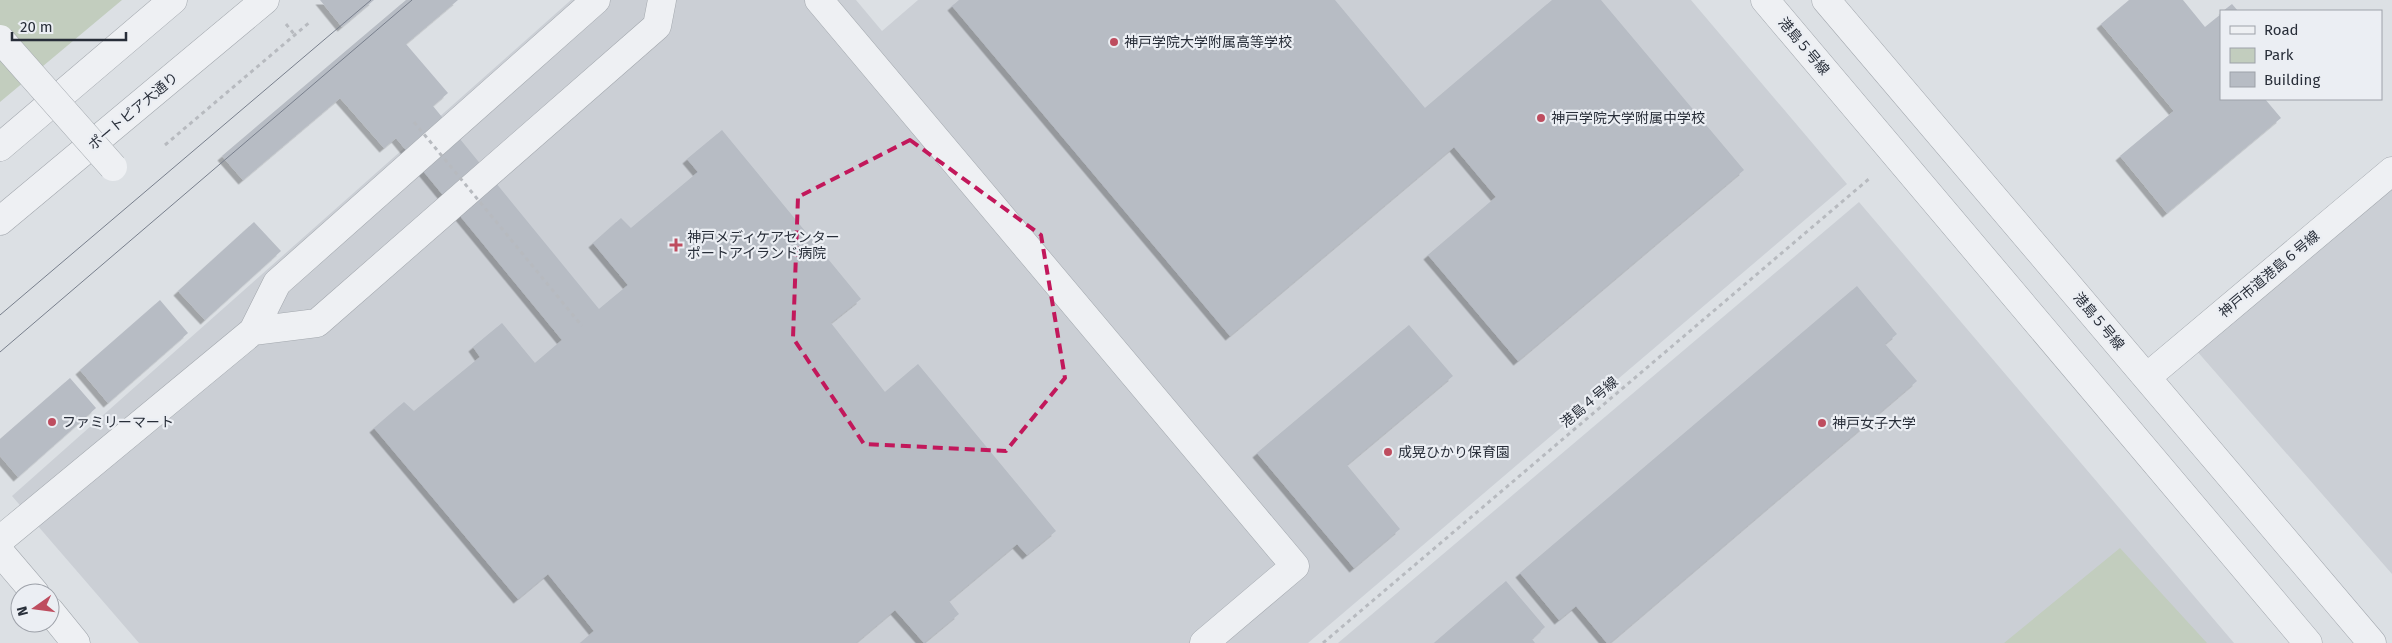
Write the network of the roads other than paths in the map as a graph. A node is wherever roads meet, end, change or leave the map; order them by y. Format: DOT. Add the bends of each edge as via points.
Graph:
graph roads {
  1 [pos="173,0"];
  2 [pos="265,0"];
  3 [pos="596,0"];
  4 [pos="662,0"];
  5 [pos="820,0"];
  6 [pos="1765,0"];
  7 [pos="1826,0"];
  8 [pos="0,39"];
  9 [pos="0,147"];
  10 [pos="112,167"];
  11 [pos="2392,171"];
  12 [pos="0,221"];
  13 [pos="253,331"];
  14 [pos="2147,377"];
  15 [pos="0,540"];
  16 [pos="0,552"];
  17 [pos="26,583"];
  18 [pos="60,623"];
  19 [pos="76,643"];
  20 [pos="1204,643"];
  21 [pos="2308,643"];
  22 [pos="2372,643"];
  1 -- 9 [label="street"];
  2 -- 12 [label="street, ポートピア大通り"];
  3 -- 13 [label="street" via="277,283"];
  4 -- 13 [label="street" via="656,26 317,323"];
  5 -- 20 [label="street" via="1295,566"];
  6 -- 21 [label="street, 港島５号線"];
  7 -- 14 [label="street, 港島５号線"];
  8 -- 10 [label="street, bridge"];
  11 -- 14 [label="street, 神戸市道港島６号線"];
  13 -- 15 [label="street"];
  14 -- 22 [label="street, 港島５号線"];
  16 -- 17 [label="street"];
  18 -- 19 [label="street"];
}
